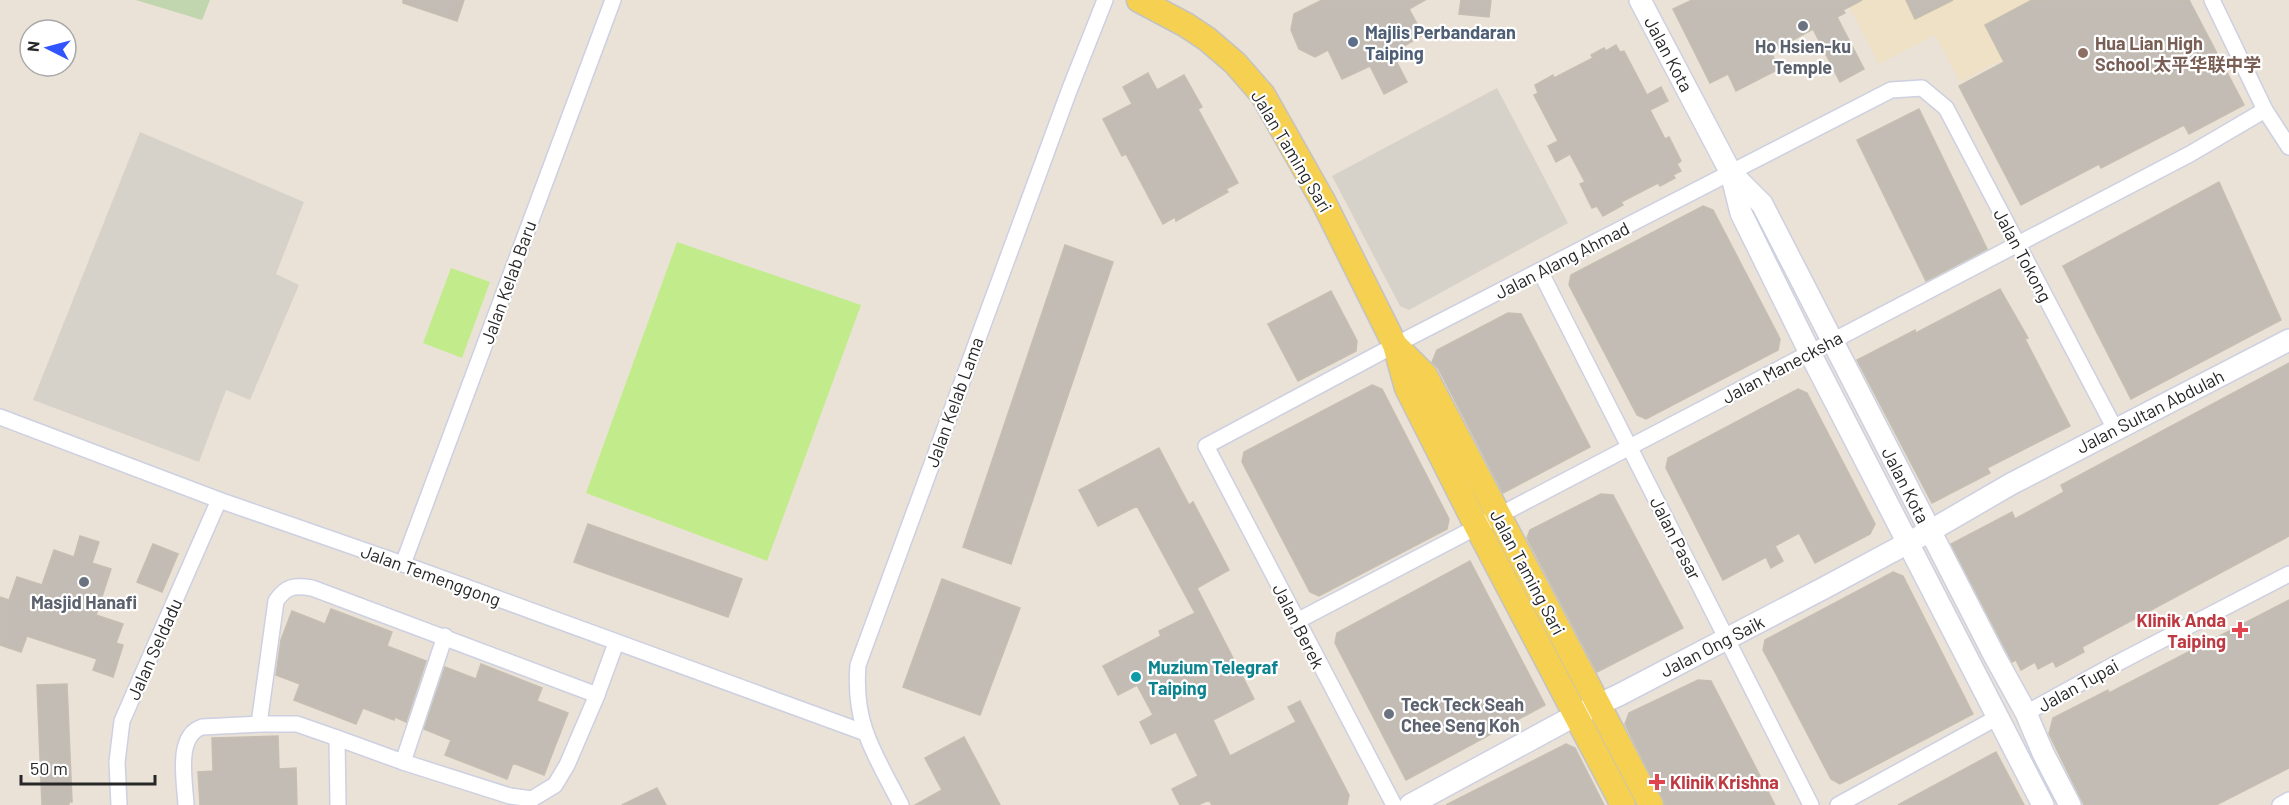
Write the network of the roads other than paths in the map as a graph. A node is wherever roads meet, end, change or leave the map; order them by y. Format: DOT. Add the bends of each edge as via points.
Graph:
graph roads {
  1 [pos="613,0"];
  2 [pos="1105,0"];
  3 [pos="1640,0"];
  4 [pos="2212,0"];
  5 [pos="1142,1"];
  6 [pos="1922,88"];
  7 [pos="2265,110"];
  8 [pos="2289,147"];
  9 [pos="1731,173"];
  10 [pos="2018,245"];
  11 [pos="1540,271"];
  12 [pos="2289,340"];
  13 [pos="1833,341"];
  14 [pos="1395,345"];
  15 [pos="1810,353"];
  16 [pos="0,417"];
  17 [pos="2115,429"];
  18 [pos="1206,446"];
  19 [pos="1630,447"];
  20 [pos="2011,484"];
  21 [pos="219,500"];
  22 [pos="1488,522"];
  23 [pos="1930,531"];
  24 [pos="1907,542"];
  25 [pos="403,564"];
  26 [pos="2289,574"];
  27 [pos="1297,621"];
  28 [pos="445,636"];
  29 [pos="1727,638"];
  30 [pos="616,642"];
  31 [pos="597,695"];
  32 [pos="1599,704"];
  33 [pos="2026,713"];
  34 [pos="1576,715"];
  35 [pos="1998,717"];
  36 [pos="258,723"];
  37 [pos="863,732"];
  38 [pos="337,738"];
  39 [pos="403,762"];
  40 [pos="2289,800"];
  41 [pos="118,805"];
  42 [pos="186,805"];
  43 [pos="338,805"];
  44 [pos="901,805"];
  45 [pos="1394,805"];
  46 [pos="1410,805"];
  47 [pos="1623,805"];
  48 [pos="1651,805"];
  49 [pos="1811,805"];
  50 [pos="1838,805"];
  51 [pos="2043,805"];
  52 [pos="2070,805"];
  53 [pos="2280,805"];
  1 -- 25 [label="street, Jalan Kelab Baru"];
  2 -- 37 [label="street, Jalan Kelab Lama" via="858,665 855,691"];
  3 -- 9 [label="main road, Jalan Kota"];
  4 -- 7 [label="street"];
  5 -- 14 [label="main road, Jalan Taming Sari" via="1207,39 1263,95 1324,202"];
  6 -- 9 [label="street, Jalan Alang Ahmad" via="1891,90"];
  6 -- 10 [label="street, Jalan Tokong" via="1946,108"];
  7 -- 8 [label="street"];
  7 -- 10 [label="street, Jalan Manecksha"];
  9 -- 11 [label="street, Jalan Alang Ahmad"];
  9 -- 13 [label="main road, Jalan Kota" via="1762,204"];
  9 -- 15 [label="main road, Jalan Kota" via="1740,213"];
  10 -- 13 [label="street, Jalan Manecksha"];
  10 -- 17 [label="street, Jalan Tokong"];
  11 -- 14 [label="street, Jalan Alang Ahmad"];
  11 -- 19 [label="street, Jalan Pasar"];
  12 -- 17 [label="main road, Jalan Sultan Abdulah"];
  13 -- 15 [label="street, Jalan Manecksha"];
  13 -- 23 [label="main road, Jalan Kota"];
  14 -- 18 [label="street, Jalan Alang Ahmad"];
  14 -- 22 [label="main road, Jalan Taming Sari" via="1407,388"];
  15 -- 19 [label="street, Jalan Manecksha"];
  15 -- 24 [label="main road, Jalan Kota"];
  16 -- 21 [label="street, Jalan Temenggong"];
  17 -- 20 [label="main road, Jalan Sultan Abdulah"];
  18 -- 27 [label="street, Jalan Berek"];
  19 -- 22 [label="street, Jalan Manecksha"];
  19 -- 29 [label="street, Jalan Pasar"];
  20 -- 23 [label="main road, Jalan Ong Saik"];
  21 -- 25 [label="street, Jalan Temenggong"];
  21 -- 41 [label="street, Jalan Seldadu" via="122,721 117,762"];
  22 -- 27 [label="street, Jalan Manecksha"];
  22 -- 32 [label="main road, Jalan Taming Sari"];
  22 -- 34 [label="main road, Jalan Taming Sari"];
  23 -- 24 [label="main road, Jalan Ong Saik"];
  23 -- 33 [label="main road, Jalan Kota"];
  24 -- 29 [label="main road, Jalan Ong Saik"];
  24 -- 35 [label="main road, Jalan Kota"];
  25 -- 30 [label="street, Jalan Temenggong"];
  26 -- 33 [label="street, Jalan Tupai"];
  27 -- 45 [label="street, Jalan Berek"];
  28 -- 31 [label="street"];
  28 -- 36 [label="street" via="312,588 296,586 284,590 276,601"];
  28 -- 39 [label="street"];
  29 -- 32 [label="main road, Jalan Ong Saik"];
  29 -- 49 [label="street, Jalan Pasar"];
  30 -- 31 [label="street"];
  30 -- 37 [label="street, Jalan Temenggong"];
  31 -- 39 [label="street" via="555,785 532,799 510,796"];
  32 -- 34 [label="main road, Jalan Ong Saik"];
  32 -- 48 [label="main road, Jalan Taming Sari"];
  33 -- 52 [label="main road, Jalan Kota"];
  34 -- 46 [label="main road, Jalan Ong Saik"];
  34 -- 47 [label="main road, Jalan Taming Sari"];
  35 -- 50 [label="street"];
  35 -- 51 [label="main road, Jalan Kota"];
  36 -- 38 [label="street" via="297,724"];
  36 -- 42 [label="street" via="194,729 184,751"];
  37 -- 44 [label="street, Jalan Kelab Lama"];
  38 -- 39 [label="street"];
  38 -- 43 [label="street"];
  40 -- 53 [label="street"];
}
